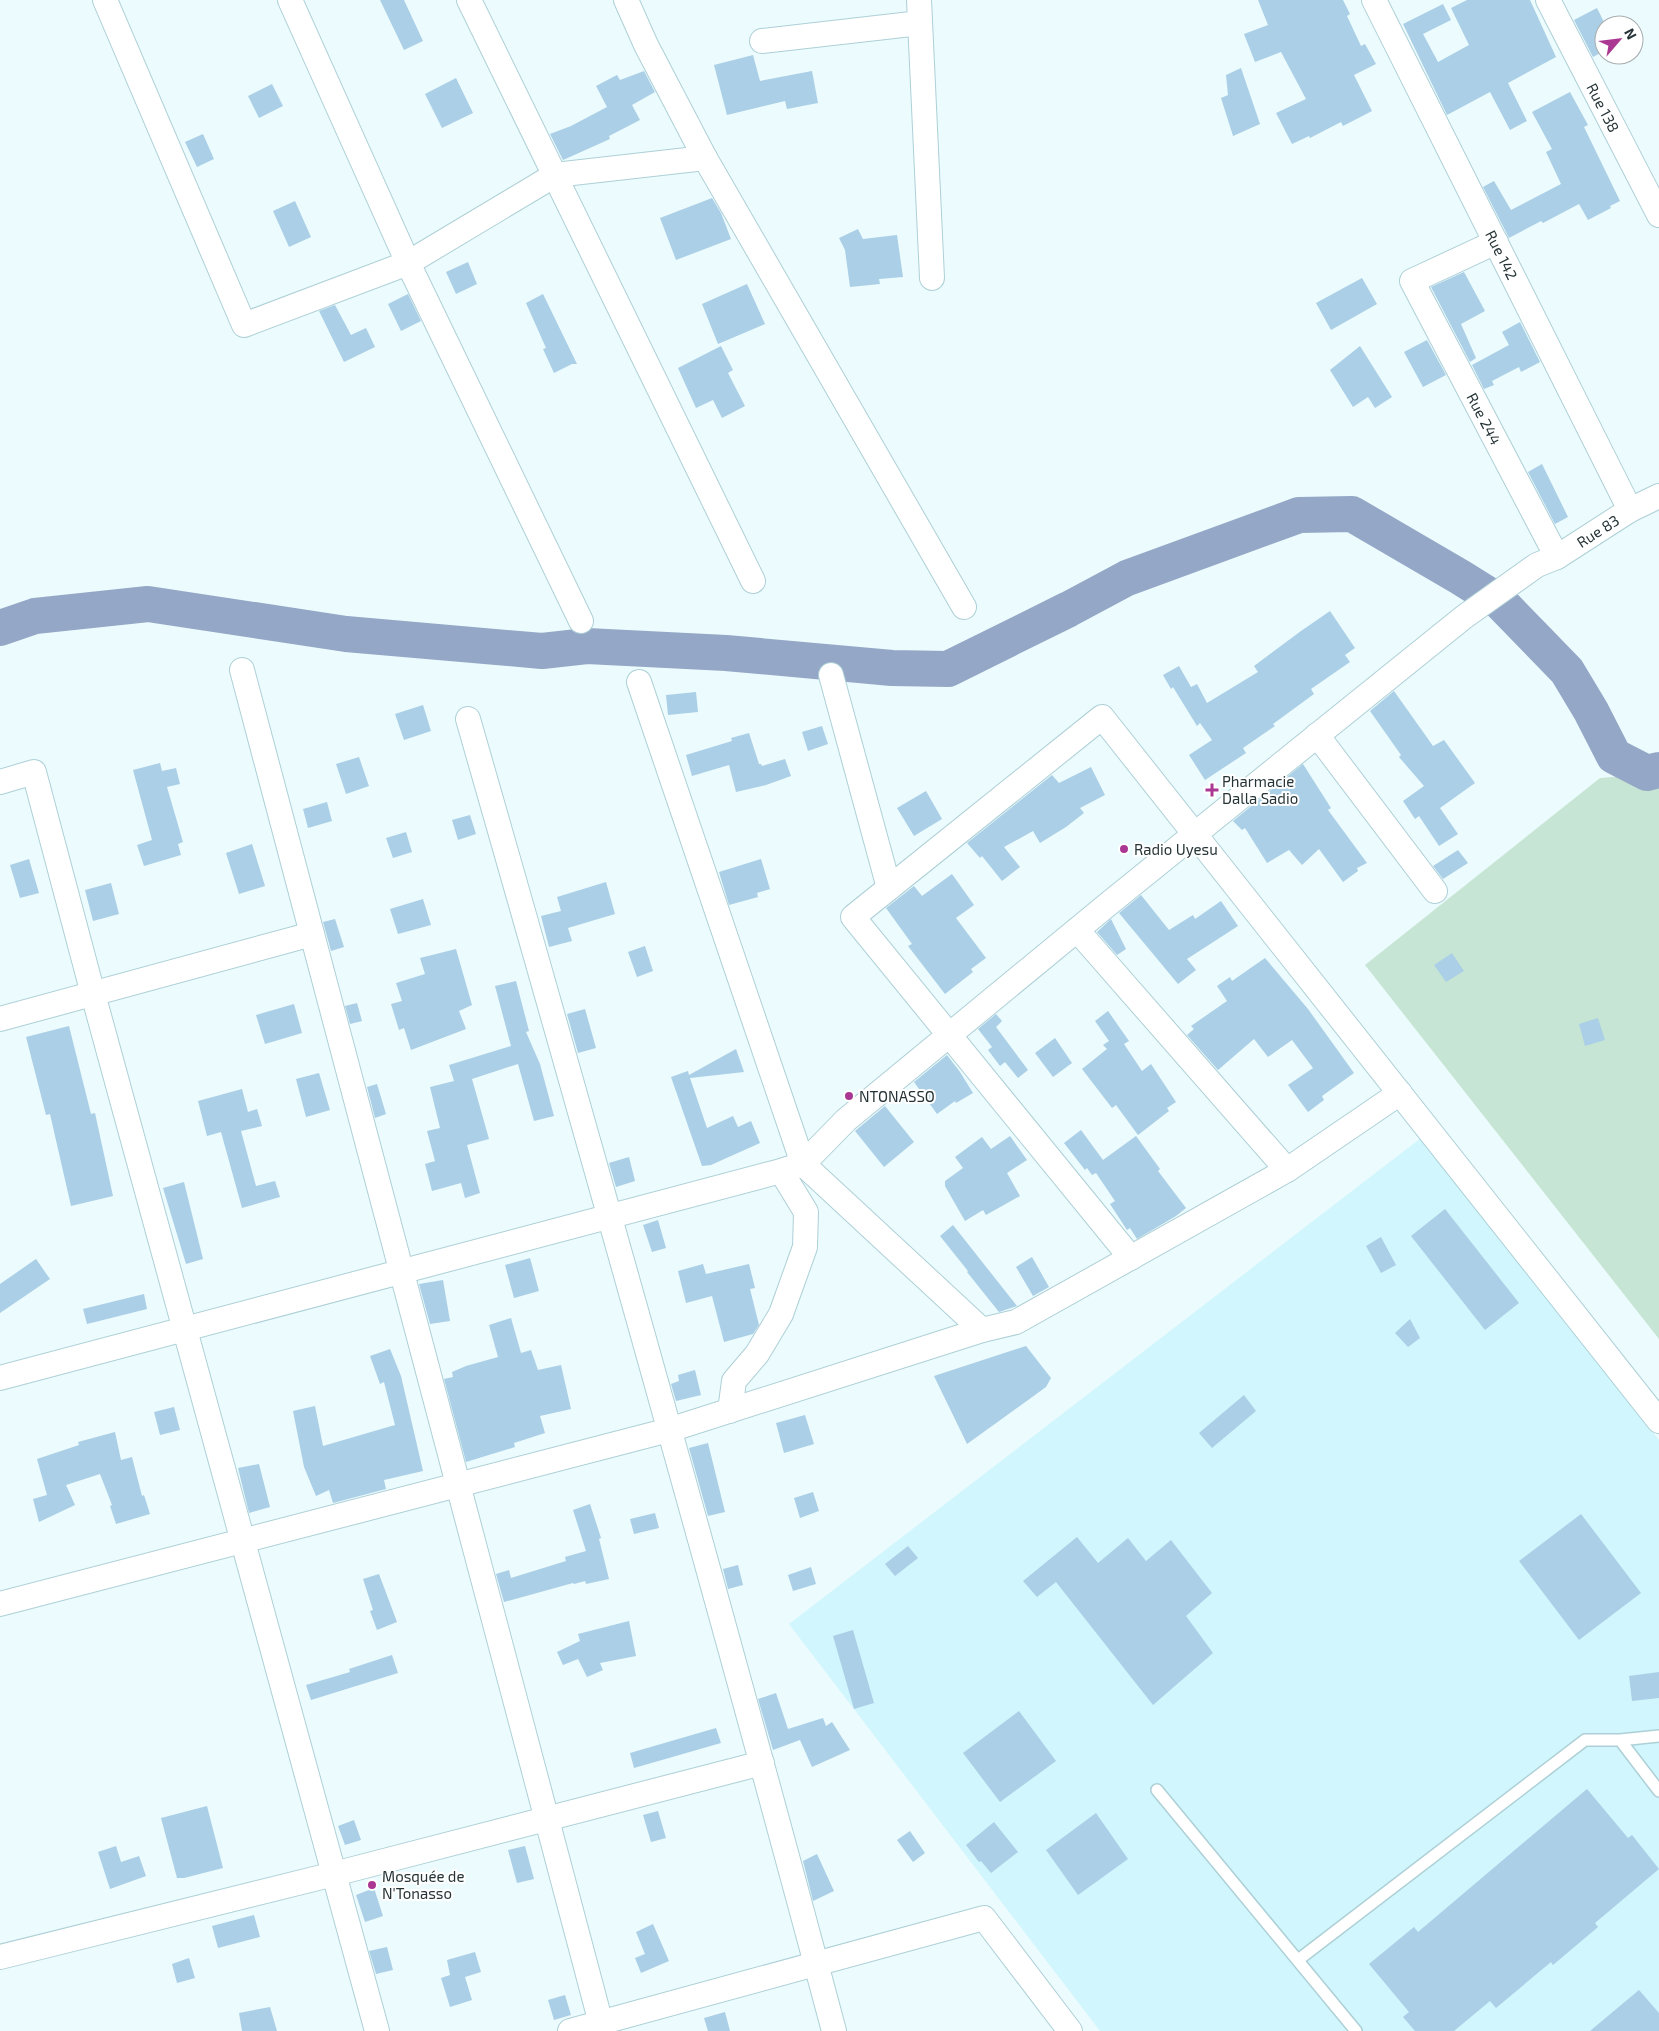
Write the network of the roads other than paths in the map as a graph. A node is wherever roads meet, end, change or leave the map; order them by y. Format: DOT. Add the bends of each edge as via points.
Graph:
graph roads {
  1 [pos="104,0"];
  2 [pos="290,0"];
  3 [pos="469,0"];
  4 [pos="626,0"];
  5 [pos="1374,0"];
  6 [pos="1553,2"];
  7 [pos="920,11"];
  8 [pos="762,40"];
  9 [pos="705,158"];
  10 [pos="555,175"];
  11 [pos="1659,215"];
  12 [pos="1496,242"];
  13 [pos="408,263"];
  14 [pos="932,278"];
  15 [pos="1659,496"];
  16 [pos="1630,510"];
  17 [pos="1547,561"];
  18 [pos="754,581"];
  19 [pos="964,607"];
  20 [pos="581,621"];
  21 [pos="242,670"];
  22 [pos="832,675"];
  23 [pos="639,682"];
  24 [pos="468,719"];
  25 [pos="1316,735"];
  26 [pos="0,782"];
  27 [pos="1195,834"];
  28 [pos="889,888"];
  29 [pos="1436,892"];
  30 [pos="1077,930"];
  31 [pos="312,934"];
  32 [pos="93,994"];
  33 [pos="0,1019"];
  34 [pos="950,1035"];
  35 [pos="1400,1094"];
  36 [pos="803,1164"];
  37 [pos="1287,1170"];
  38 [pos="781,1171"];
  39 [pos="610,1216"];
  40 [pos="1131,1258"];
  41 [pos="402,1272"];
  42 [pos="185,1329"];
  43 [pos="982,1330"];
  44 [pos="0,1378"];
  45 [pos="730,1411"];
  46 [pos="1659,1421"];
  47 [pos="669,1430"];
  48 [pos="458,1485"];
  49 [pos="243,1541"];
  50 [pos="0,1604"];
  51 [pos="1659,1736"];
  52 [pos="1620,1740"];
  53 [pos="762,1763"];
  54 [pos="1157,1790"];
  55 [pos="1659,1791"];
  56 [pos="547,1819"];
  57 [pos="334,1874"];
  58 [pos="0,1957"];
  59 [pos="1298,1960"];
  60 [pos="816,1965"];
  61 [pos="602,2027"];
  62 [pos="377,2031"];
  63 [pos="570,2031"];
  64 [pos="834,2031"];
  65 [pos="1070,2031"];
  66 [pos="1356,2031"];
  1 -- 13 [label="street" via="244,325"];
  2 -- 13 [label="street"];
  3 -- 10 [label="street"];
  4 -- 9 [label="street"];
  5 -- 12 [label="street, Rue 142"];
  6 -- 11 [label="street, Rue 138"];
  7 -- 8 [label="street"];
  7 -- 14 [label="street"];
  9 -- 10 [label="street"];
  9 -- 19 [label="street"];
  10 -- 13 [label="street"];
  10 -- 18 [label="street"];
  12 -- 16 [label="street, Rue 142"];
  12 -- 17 [label="street, Rue 244" via="1412,281"];
  13 -- 20 [label="street"];
  15 -- 16 [label="street, Rue 83"];
  16 -- 17 [label="street, Rue 83"];
  17 -- 25 [label="street, Rue 83" via="1464,617"];
  21 -- 31 [label="street"];
  22 -- 28 [label="street"];
  23 -- 36 [label="street"];
  24 -- 39 [label="street"];
  25 -- 27 [label="street, Rue 83"];
  25 -- 29 [label="street"];
  26 -- 32 [label="street" via="34,772"];
  27 -- 28 [label="street" via="1102,717"];
  27 -- 30 [label="street, Rue 83"];
  27 -- 35 [label="street"];
  28 -- 34 [label="street" via="853,917"];
  30 -- 34 [label="street, Rue 83"];
  30 -- 37 [label="street"];
  31 -- 32 [label="street"];
  31 -- 41 [label="street"];
  32 -- 33 [label="street"];
  32 -- 42 [label="street"];
  34 -- 36 [label="street, Rue 83" via="846,1120"];
  34 -- 40 [label="street"];
  35 -- 37 [label="street"];
  35 -- 46 [label="street"];
  36 -- 38 [label="street"];
  36 -- 43 [label="street"];
  37 -- 40 [label="street"];
  38 -- 39 [label="street"];
  38 -- 45 [label="street" via="806,1212 805,1247 781,1314 757,1354 734,1381"];
  39 -- 41 [label="street"];
  39 -- 47 [label="street"];
  40 -- 43 [label="street" via="1016,1322"];
  41 -- 42 [label="street"];
  41 -- 48 [label="street"];
  42 -- 44 [label="street"];
  42 -- 49 [label="street"];
  43 -- 45 [label="street"];
  45 -- 47 [label="street"];
  47 -- 48 [label="street"];
  47 -- 53 [label="street"];
  48 -- 49 [label="street"];
  48 -- 56 [label="street"];
  49 -- 50 [label="street"];
  49 -- 57 [label="street"];
  51 -- 52 [label="lane"];
  52 -- 55 [label="lane"];
  52 -- 59 [label="lane" via="1585,1740"];
  53 -- 56 [label="street"];
  53 -- 60 [label="street"];
  54 -- 59 [label="lane"];
  56 -- 57 [label="street"];
  56 -- 61 [label="street"];
  57 -- 58 [label="street"];
  57 -- 62 [label="street"];
  59 -- 66 [label="lane"];
  60 -- 61 [label="street"];
  60 -- 64 [label="street"];
  60 -- 65 [label="street" via="984,1918"];
  61 -- 63 [label="street"];
}
